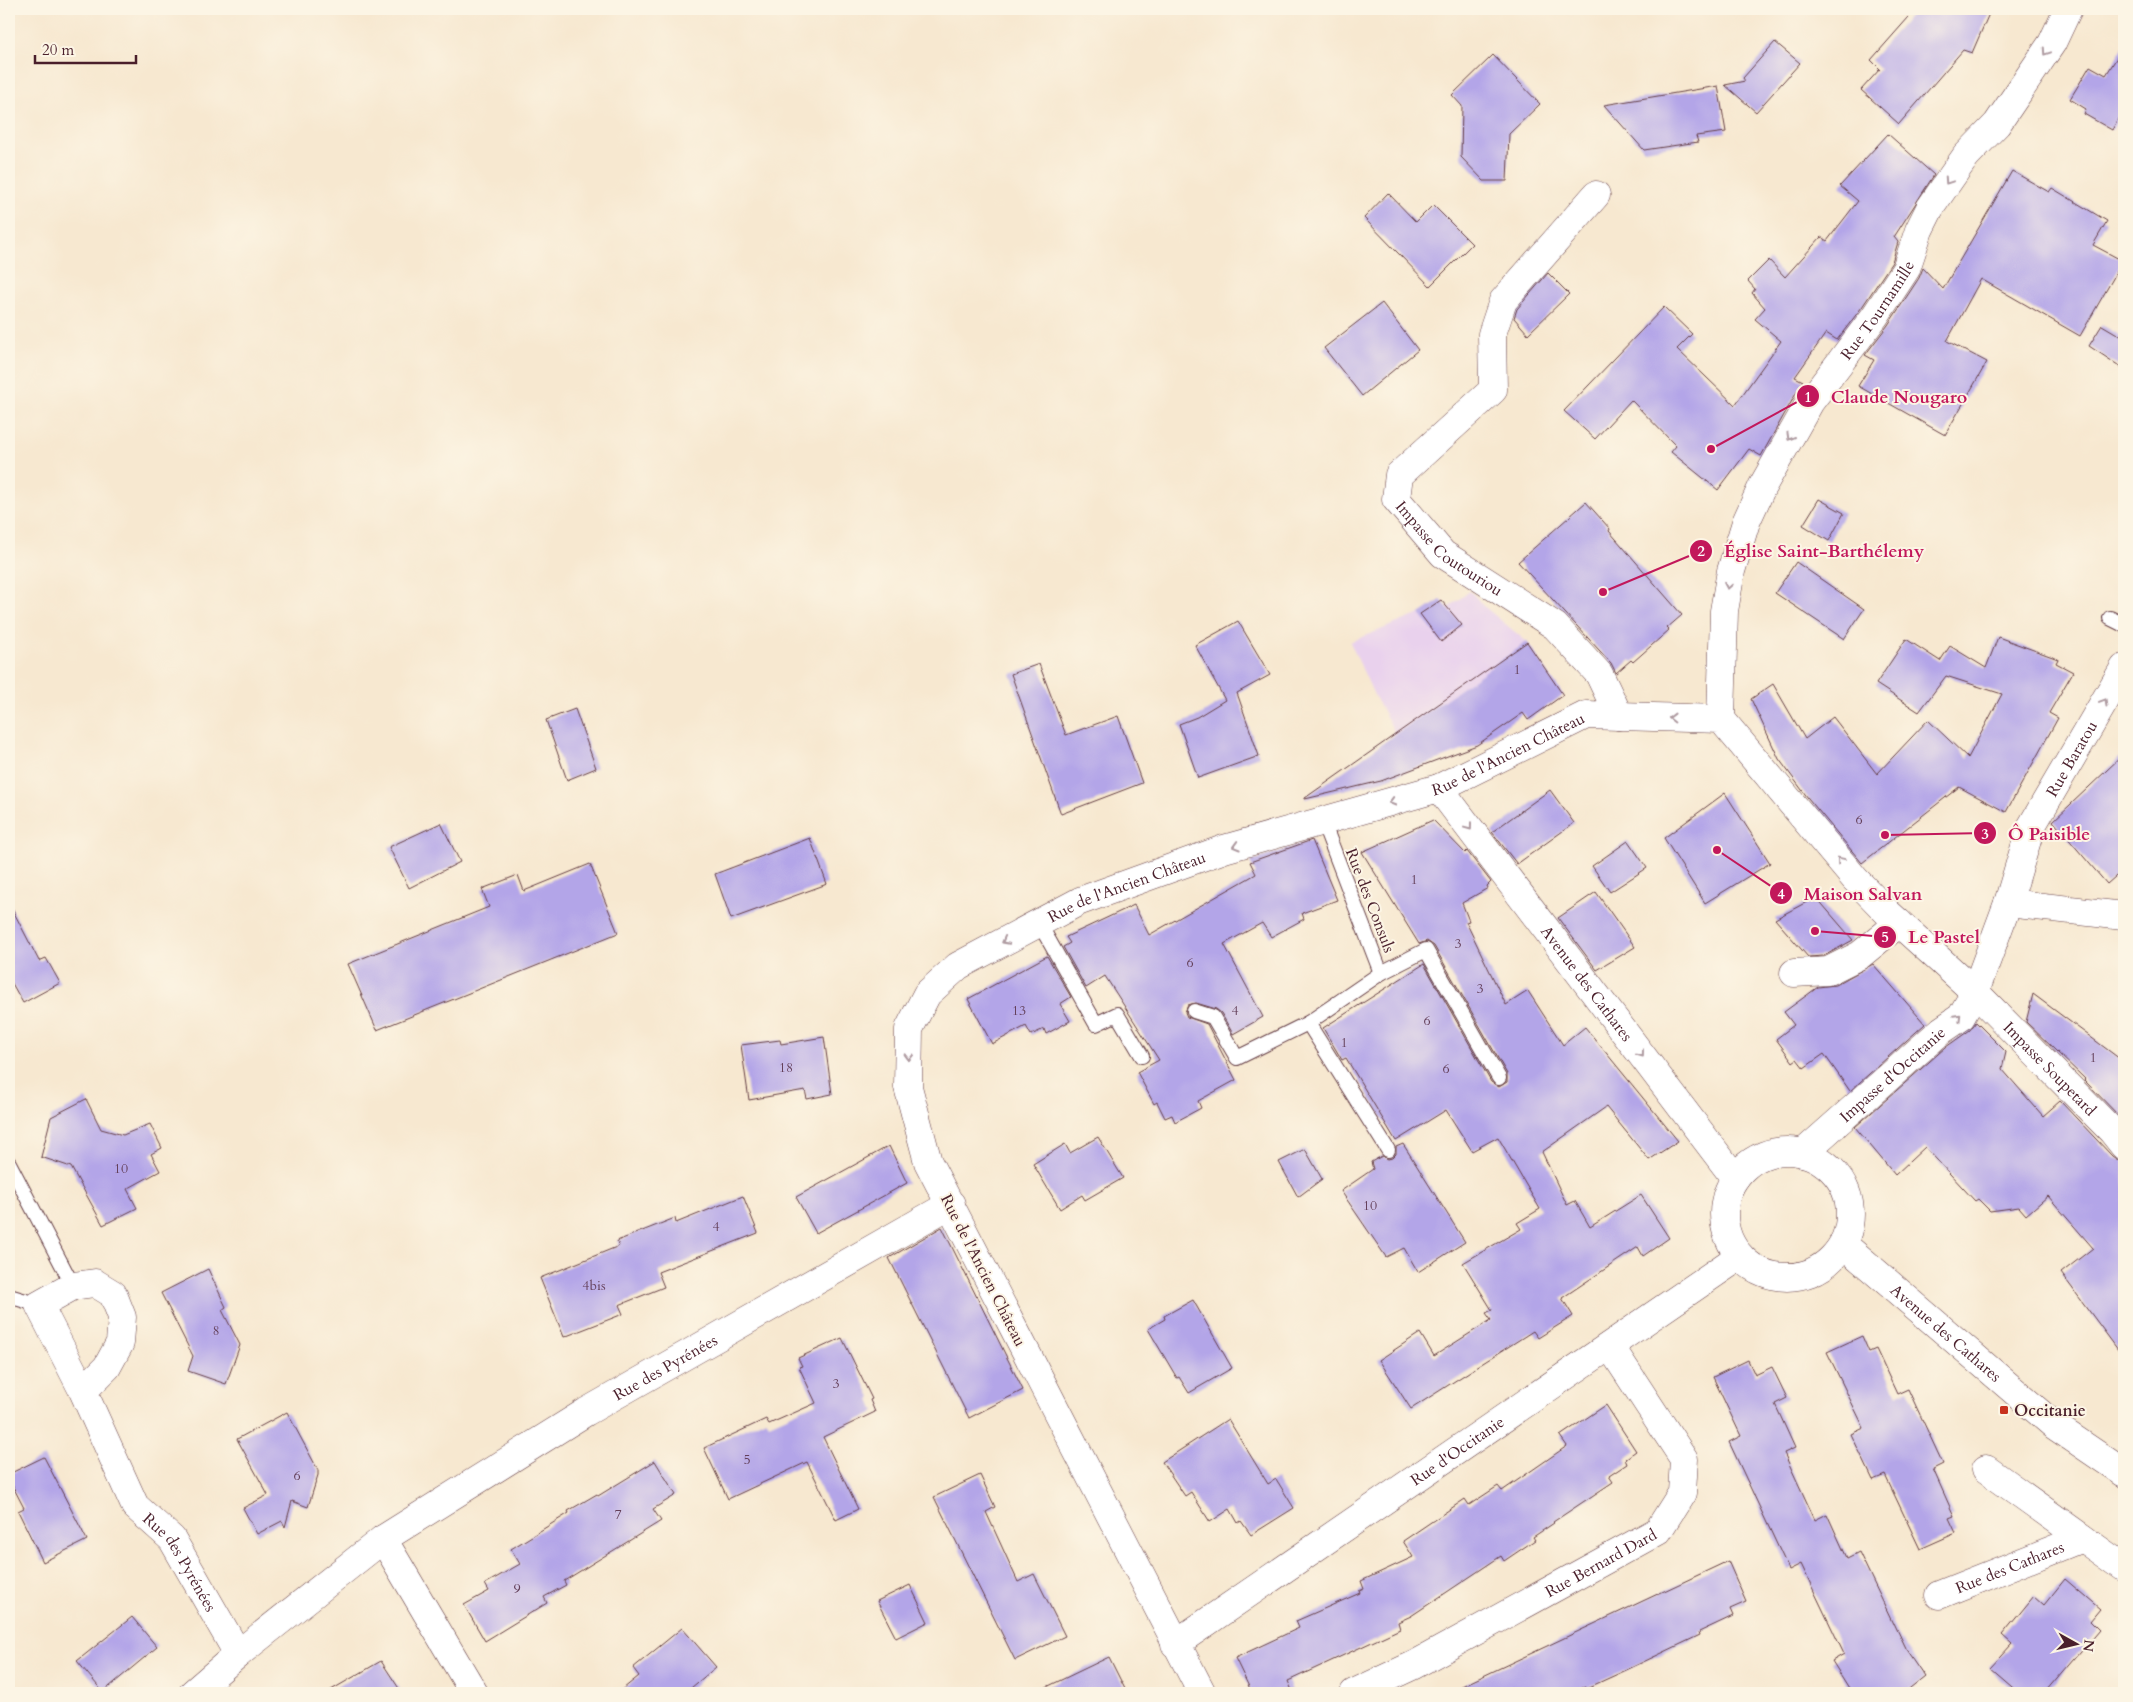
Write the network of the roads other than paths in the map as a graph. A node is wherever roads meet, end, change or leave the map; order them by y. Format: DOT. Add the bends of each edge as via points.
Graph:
graph roads {
  1 [pos="2068,9"];
  2 [pos="1596,195"];
  3 [pos="2110,618"];
  4 [pos="2124,625"];
  5 [pos="2124,668"];
  6 [pos="1619,716"];
  7 [pos="1721,719"];
  8 [pos="1439,788"];
  9 [pos="1323,822"];
  10 [pos="2008,903"];
  11 [pos="2124,916"];
  12 [pos="1039,923"];
  13 [pos="1899,923"];
  14 [pos="1381,973"];
  15 [pos="1794,973"];
  16 [pos="1975,992"];
  17 [pos="1194,1011"];
  18 [pos="1308,1023"];
  19 [pos="1142,1056"];
  20 [pos="1498,1078"];
  21 [pos="2124,1146"];
  22 [pos="1388,1150"];
  23 [pos="1803,1153"];
  24 [pos="9,1163"];
  25 [pos="1735,1178"];
  26 [pos="951,1204"];
  27 [pos="1843,1244"];
  28 [pos="1740,1256"];
  29 [pos="73,1286"];
  30 [pos="9,1296"];
  31 [pos="39,1305"];
  32 [pos="1610,1346"];
  33 [pos="83,1391"];
  34 [pos="1986,1469"];
  35 [pos="2124,1473"];
  36 [pos="2082,1538"];
  37 [pos="382,1539"];
  38 [pos="2124,1568"];
  39 [pos="1938,1595"];
  40 [pos="1175,1644"];
  41 [pos="238,1654"];
  42 [pos="193,1693"];
  43 [pos="474,1693"];
  44 [pos="1202,1693"];
  45 [pos="1354,1693"];
  1 -- 7 [label="street, Rue Tournamille, one-way" via="2052,44 1997,124 1966,156 1930,208 1906,269 1810,402 1762,487 1746,522 1731,570 1724,611"];
  2 -- 6 [label="street, Impasse Coutouriou" via="1503,301 1492,334 1493,390 1399,476 1396,499 1444,554 1555,626 1599,674"];
  3 -- 4 [label="lane"];
  10 -- 5 [label="street, Rue Baratou, one-way" via="2031,827"];
  7 -- 6 [label="street, Rue de l'Ancien Château, one-way"];
  6 -- 8 [label="street, Rue de l'Ancien Château" via="1586,715"];
  13 -- 7 [label="street, one-way" via="1855,879"];
  8 -- 9 [label="street, Rue de l'Ancien Château, one-way"];
  8 -- 25 [label="street, Avenue des Cathares, one-way"];
  9 -- 12 [label="street, Rue de l'Ancien Château, one-way" via="1224,849 1080,901"];
  9 -- 14 [label="lane, Rue des Consuls"];
  10 -- 11 [label="street"];
  10 -- 16 [label="street, Rue Baratou"];
  12 -- 19 [label="lane" via="1096,1024 1117,1014"];
  12 -- 26 [label="street, Rue de l'Ancien Château, one-way" via="958,966 926,994 909,1029 908,1087 928,1162"];
  13 -- 15 [label="street" via="1860,955 1828,971"];
  13 -- 16 [label="street"];
  14 -- 18 [label="lane"];
  14 -- 20 [label="lane, Rue des Consuls" via="1426,950"];
  16 -- 21 [label="street, Impasse Soupetard"];
  23 -- 16 [label="street, Impasse d'Occitanie, one-way" via="1960,1017"];
  17 -- 18 [label="lane" via="1213,1017 1237,1058"];
  18 -- 22 [label="lane"];
  23 -- 25 [label="street" via="1784,1150 1765,1155 1748,1164"];
  23 -- 27 [label="street" via="1821,1160 1846,1189 1850,1207 1849,1226"];
  24 -- 29 [label="lane"];
  25 -- 28 [label="street" via="1726,1197 1724,1218 1729,1238"];
  26 -- 37 [label="street, Rue des Pyrénées" via="586,1412"];
  26 -- 40 [label="street, Rue de l'Ancien Château"];
  27 -- 28 [label="street" via="1818,1269 1785,1277 1753,1267"];
  27 -- 35 [label="street, Avenue des Cathares" via="2055,1426"];
  28 -- 32 [label="street, Rue d'Occitanie"];
  29 -- 31 [label="street"];
  29 -- 33 [label="street" via="96,1283 113,1294 122,1317 120,1343 107,1367"];
  30 -- 31 [label="lane"];
  31 -- 33 [label="street, Rue des Pyrénées"];
  32 -- 40 [label="street, Rue d'Occitanie"];
  32 -- 45 [label="street, Rue Bernard Dard" via="1684,1459 1682,1492 1658,1531 1414,1665"];
  33 -- 41 [label="street, Rue des Pyrénées" via="135,1506 172,1539"];
  34 -- 36 [label="street, Rue des Cathares"];
  36 -- 38 [label="street, Rue des Cathares"];
  36 -- 39 [label="street, Rue des Cathares"];
  37 -- 41 [label="street, Rue des Pyrénées"];
  37 -- 43 [label="street"];
  40 -- 44 [label="street, Rue de l'Ancien Château"];
  41 -- 42 [label="street, Rue des Pyrénées"];
}
